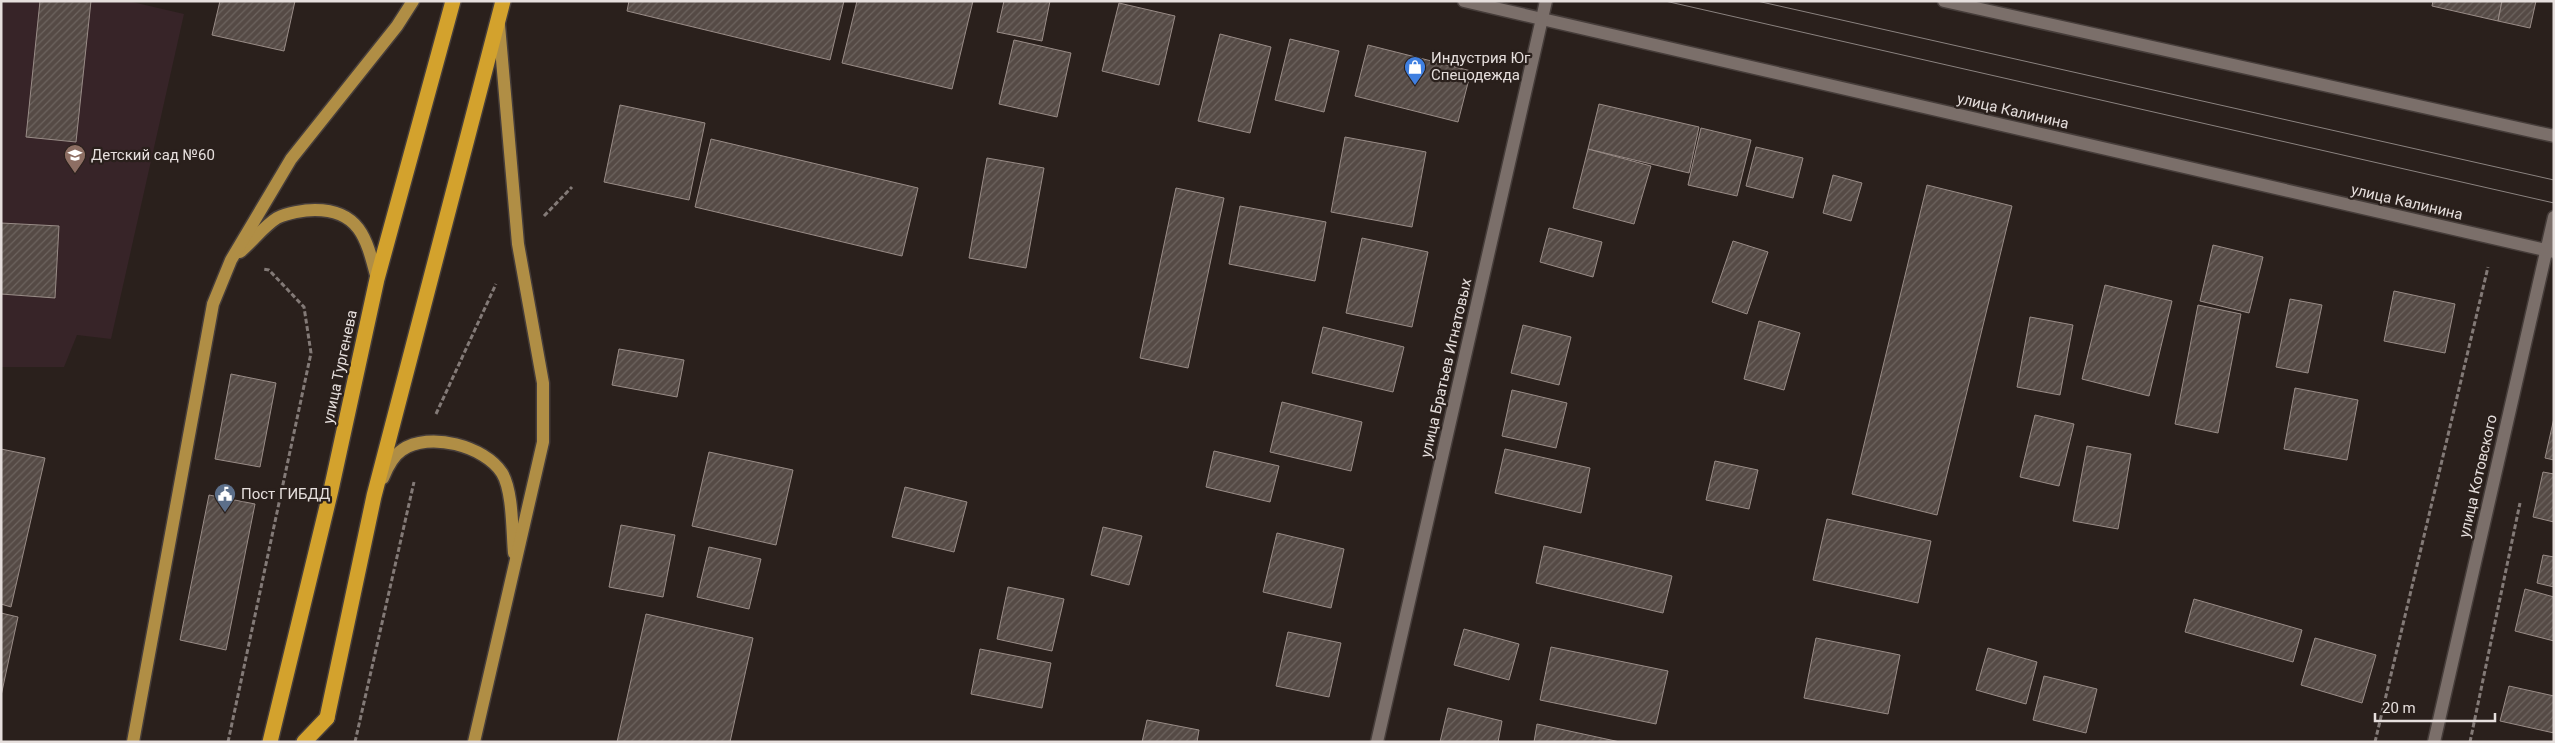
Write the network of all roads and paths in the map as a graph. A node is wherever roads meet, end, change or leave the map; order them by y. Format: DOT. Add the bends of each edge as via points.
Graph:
graph roads {
  1 [pos="413,1"];
  2 [pos="453,1"];
  3 [pos="503,1"];
  4 [pos="1464,1"];
  5 [pos="1546,1"];
  6 [pos="1944,1"];
  7 [pos="1542,19"];
  8 [pos="498,20"];
  9 [pos="2554,136"];
  10 [pos="572,187"];
  11 [pos="2554,217"];
  12 [pos="518,244"];
  13 [pos="2550,251"];
  14 [pos="231,260"];
  15 [pos="2488,267"];
  16 [pos="377,279"];
  17 [pos="223,280"];
  18 [pos="424,441"];
  19 [pos="374,496"];
  20 [pos="2521,497"];
  21 [pos="515,563"];
  22 [pos="133,742"];
  23 [pos="228,742"];
  24 [pos="270,742"];
  25 [pos="304,742"];
  26 [pos="354,742"];
  27 [pos="474,742"];
  28 [pos="1376,742"];
  29 [pos="2376,742"];
  30 [pos="2434,742"];
  31 [pos="2470,742"];
  1 -- 14 [label="main road" via="397,26 291,159"];
  2 -- 16 [label="highway, улица Тургенева"];
  3 -- 8 [label="highway"];
  4 -- 7 [label="street, улица Калинина"];
  5 -- 7 [label="street, улица Братьев Игнатовых"];
  6 -- 9 [label="street"];
  7 -- 13 [label="street, улица Калинина"];
  7 -- 28 [label="street, улица Братьев Игнатовых"];
  8 -- 12 [label="main road"];
  8 -- 19 [label="highway"];
  10 -- 12 [label="path"];
  11 -- 13 [label="street, улица Котовского"];
  12 -- 18 [label="path" via="488,299"];
  12 -- 21 [label="main road" via="543,383 543,442"];
  13 -- 30 [label="street, улица Котовского"];
  14 -- 16 [label="main road" via="277,218 305,210 330,210 352,220 368,246"];
  14 -- 17 [label="main road"];
  15 -- 29 [label="path"];
  16 -- 24 [label="highway, улица Тургенева"];
  17 -- 22 [label="main road" via="213,304"];
  17 -- 23 [label="path" via="254,268 269,270 304,307 311,353"];
  18 -- 19 [label="main road" via="401,450"];
  18 -- 21 [label="main road" via="478,451 503,474"];
  18 -- 26 [label="path"];
  19 -- 25 [label="highway" via="327,718"];
  20 -- 31 [label="path"];
  21 -- 27 [label="main road"];
}
